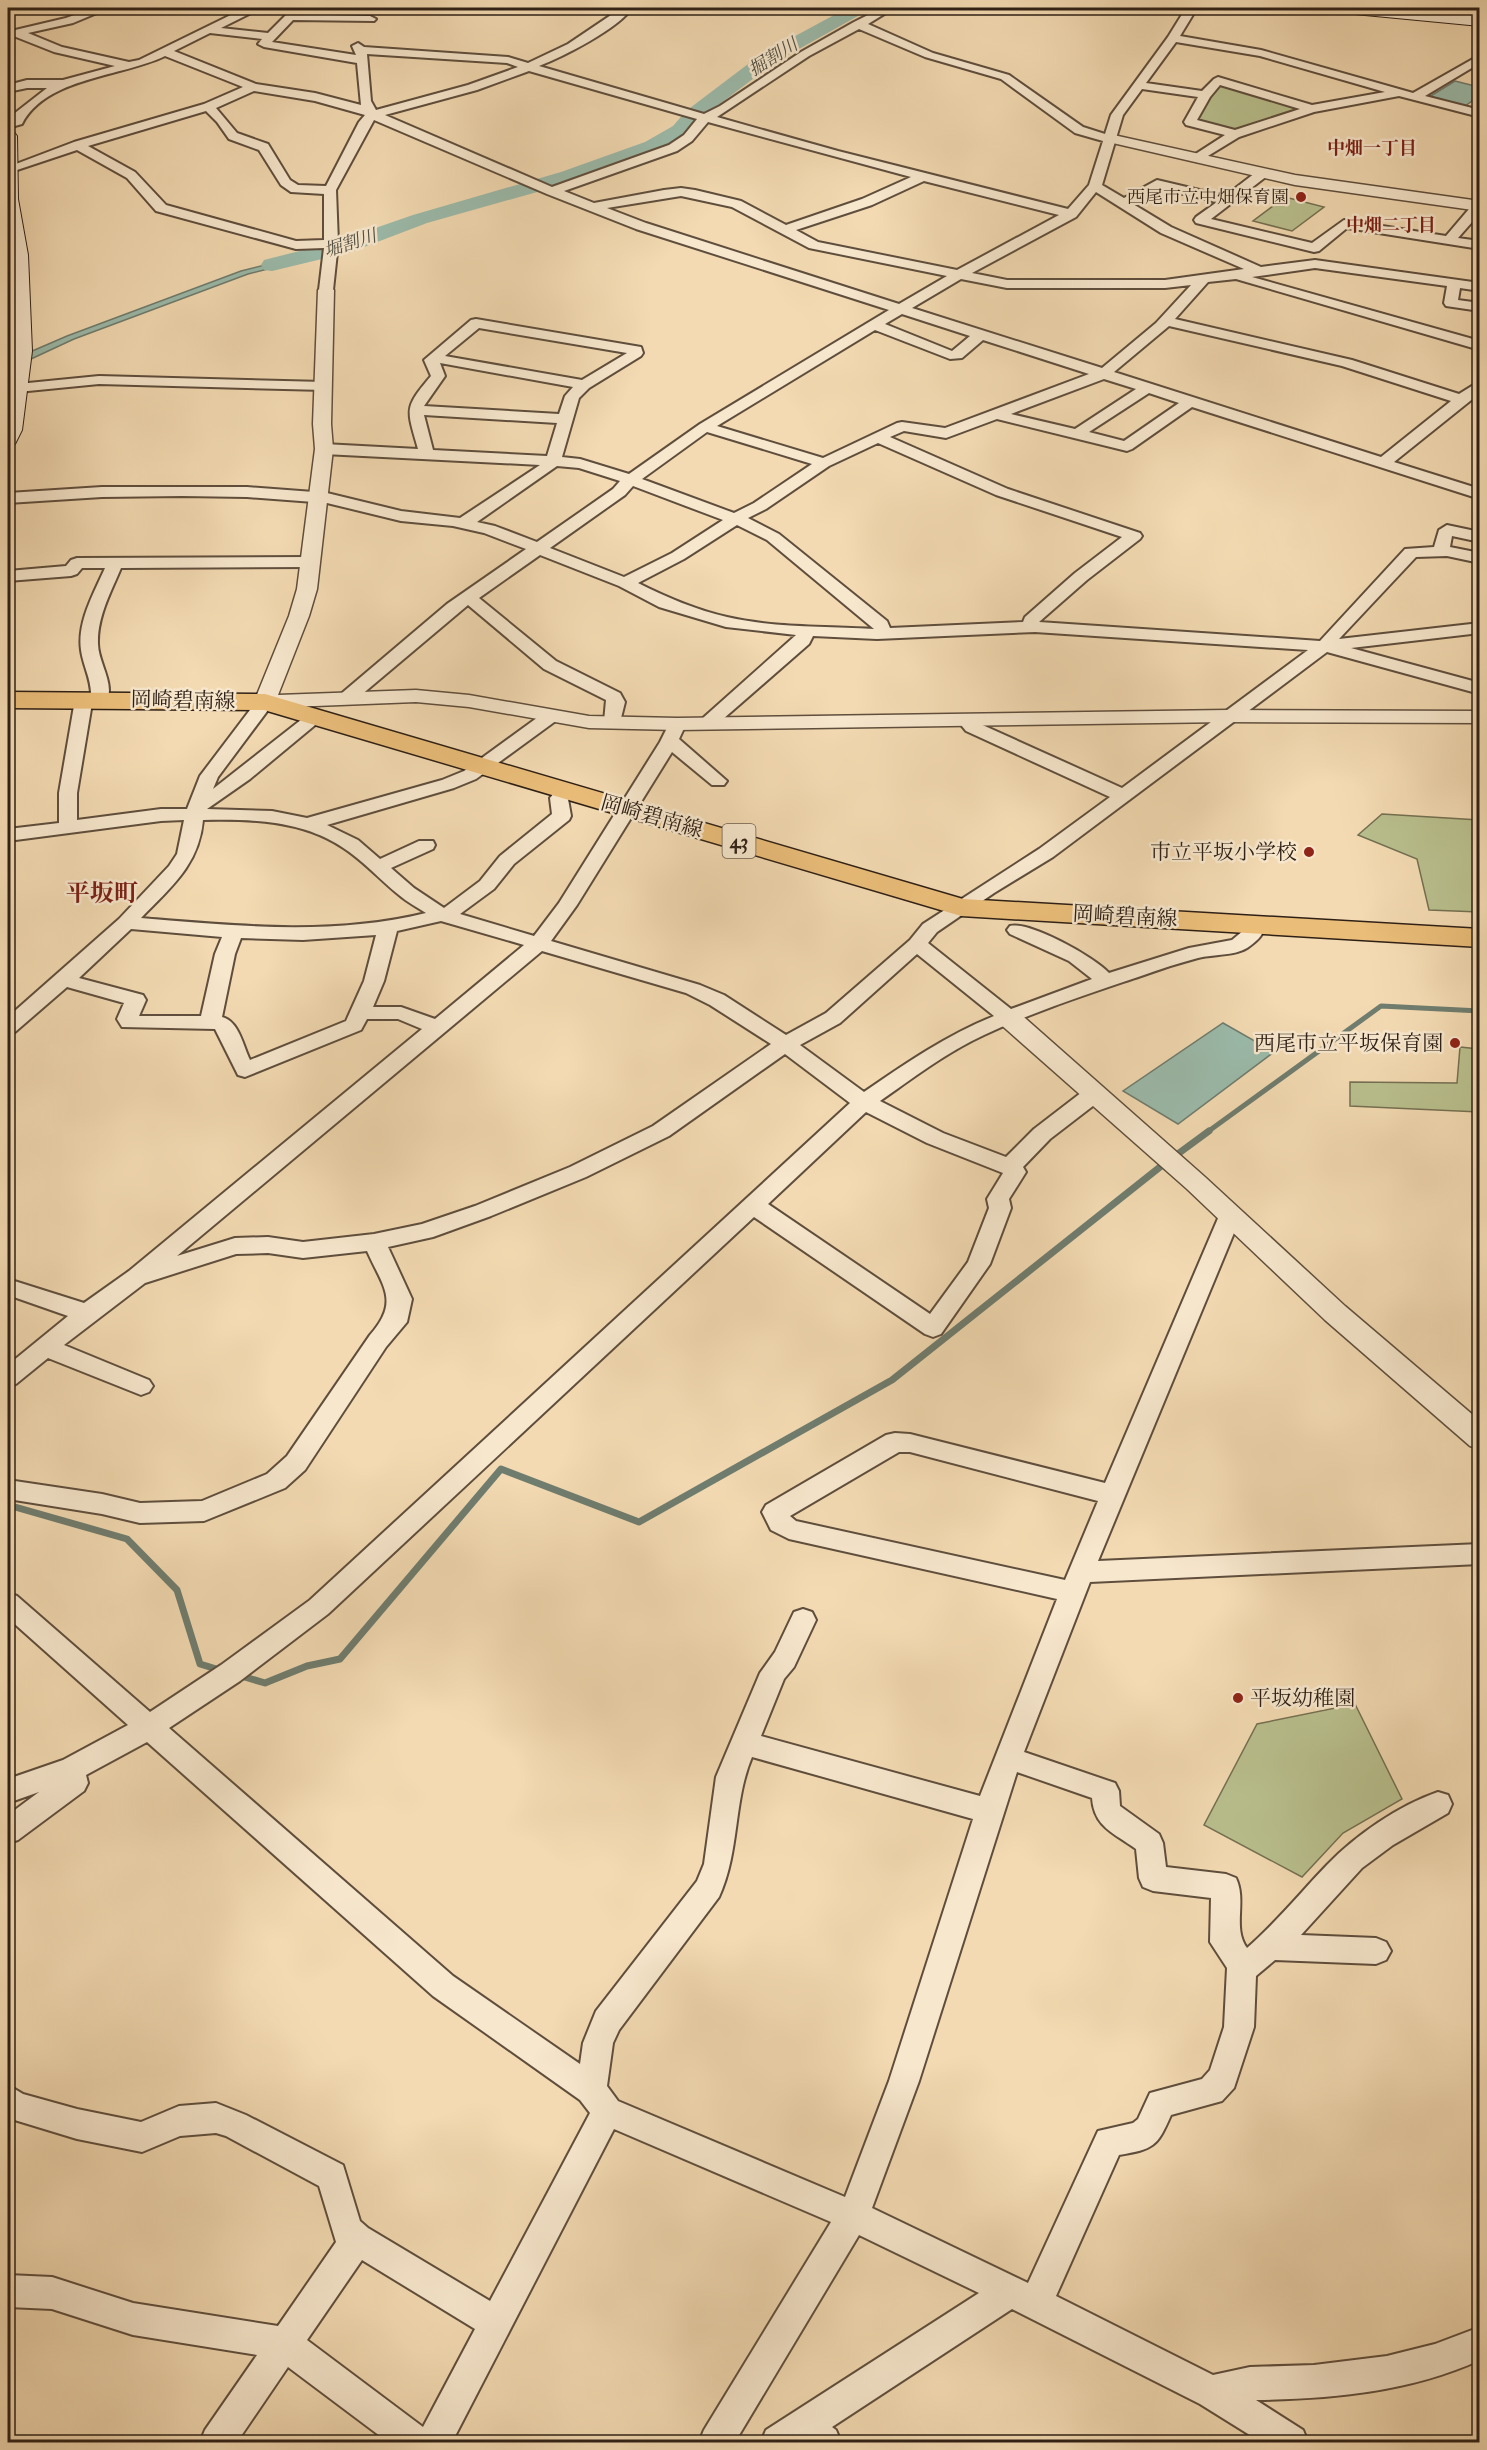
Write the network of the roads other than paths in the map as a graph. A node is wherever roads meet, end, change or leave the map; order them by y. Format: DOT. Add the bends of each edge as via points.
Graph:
graph roads {
  1 [pos="103,8"];
  2 [pos="253,8"];
  3 [pos="596,8"];
  4 [pos="889,8"];
  5 [pos="1191,8"];
  6 [pos="1344,8"];
  7 [pos="626,9"];
  8 [pos="371,13"];
  9 [pos="1479,21"];
  10 [pos="858,24"];
  11 [pos="210,30"];
  12 [pos="13,34"];
  13 [pos="270,37"];
  14 [pos="1173,38"];
  15 [pos="166,52"];
  16 [pos="361,55"];
  17 [pos="1479,58"];
  18 [pos="129,66"];
  19 [pos="526,66"];
  20 [pos="63,84"];
  21 [pos="1137,85"];
  22 [pos="253,87"];
  23 [pos="8,88"];
  24 [pos="1400,93"];
  25 [pos="1205,95"];
  26 [pos="1415,98"];
  27 [pos="208,107"];
  28 [pos="1312,109"];
  29 [pos="1479,114"];
  30 [pos="372,115"];
  31 [pos="705,118"];
  32 [pos="8,124"];
  33 [pos="1235,134"];
  34 [pos="8,136"];
  35 [pos="1109,138"];
  36 [pos="78,145"];
  37 [pos="1198,158"];
  38 [pos="10,170"];
  39 [pos="1263,173"];
  40 [pos="922,177"];
  41 [pos="1095,186"];
  42 [pos="330,190"];
  43 [pos="552,191"];
  44 [pos="1227,200"];
  45 [pos="1124,204"];
  46 [pos="1479,206"];
  47 [pos="591,207"];
  48 [pos="1071,214"];
  49 [pos="783,230"];
  50 [pos="1449,240"];
  51 [pos="331,243"];
  52 [pos="1479,245"];
  53 [pos="1314,248"];
  54 [pos="13,255"];
  55 [pos="1315,264"];
  56 [pos="1261,272"];
  57 [pos="961,273"];
  58 [pos="1235,276"];
  59 [pos="1202,280"];
  60 [pos="1454,284"];
  61 [pos="1479,287"];
  62 [pos="326,290"];
  63 [pos="1479,307"];
  64 [pos="900,308"];
  65 [pos="1166,321"];
  66 [pos="874,324"];
  67 [pos="981,334"];
  68 [pos="1479,346"];
  69 [pos="15,354"];
  70 [pos="433,358"];
  71 [pos="1105,374"];
  72 [pos="584,385"];
  73 [pos="1479,385"];
  74 [pos="324,386"];
  75 [pos="1148,387"];
  76 [pos="18,388"];
  77 [pos="1462,400"];
  78 [pos="1191,401"];
  79 [pos="415,410"];
  80 [pos="994,414"];
  81 [pos="565,419"];
  82 [pos="705,427"];
  83 [pos="1077,434"];
  84 [pos="880,438"];
  85 [pos="8,440"];
  86 [pos="324,449"];
  87 [pos="427,455"];
  88 [pos="553,461"];
  89 [pos="824,463"];
  90 [pos="1383,463"];
  91 [pos="629,480"];
  92 [pos="1479,494"];
  93 [pos="8,498"];
  94 [pos="318,498"];
  95 [pos="736,518"];
  96 [pos="462,523"];
  97 [pos="1479,537"];
  98 [pos="539,548"];
  99 [pos="1442,551"];
  100 [pos="1479,558"];
  101 [pos="115,562"];
  102 [pos="310,562"];
  103 [pos="8,576"];
  104 [pos="625,583"];
  105 [pos="468,598"];
  106 [pos="1031,627"];
  107 [pos="1479,628"];
  108 [pos="806,630"];
  109 [pos="883,633"];
  110 [pos="1324,646"];
  111 [pos="1479,689"];
  112 [pos="348,697"];
  113 [pos="8,700"];
  114 [pos="91,700"];
  115 [pos="265,702"];
  116 [pos="317,716"];
  117 [pos="551,716"];
  118 [pos="1228,716"];
  119 [pos="1479,717"];
  120 [pos="966,720"];
  121 [pos="613,722"];
  122 [pos="709,722"];
  123 [pos="674,732"];
  124 [pos="482,766"];
  125 [pos="718,781"];
  126 [pos="566,791"];
  127 [pos="1124,796"];
  128 [pos="625,809"];
  129 [pos="196,810"];
  130 [pos="308,824"];
  131 [pos="68,827"];
  132 [pos="8,835"];
  133 [pos="426,845"];
  134 [pos="378,867"];
  135 [pos="961,907"];
  136 [pos="443,916"];
  137 [pos="1205,921"];
  138 [pos="126,923"];
  139 [pos="1254,924"];
  140 [pos="388,927"];
  141 [pos="234,930"];
  142 [pos="1017,930"];
  143 [pos="1479,938"];
  144 [pos="539,943"];
  145 [pos="916,945"];
  146 [pos="1196,952"];
  147 [pos="64,980"];
  148 [pos="1106,981"];
  149 [pos="360,1014"];
  150 [pos="1008,1017"];
  151 [pos="210,1023"];
  152 [pos="8,1027"];
  153 [pos="438,1028"];
  154 [pos="784,1045"];
  155 [pos="1094,1094"];
  156 [pos="864,1102"];
  157 [pos="1010,1167"];
  158 [pos="753,1205"];
  159 [pos="1230,1216"];
  160 [pos="374,1242"];
  161 [pos="137,1277"];
  162 [pos="8,1287"];
  163 [pos="87,1312"];
  164 [pos="45,1347"];
  165 [pos="8,1378"];
  166 [pos="141,1386"];
  167 [pos="1479,1438"];
  168 [pos="8,1490"];
  169 [pos="1114,1495"];
  170 [pos="1479,1554"];
  171 [pos="1077,1582"];
  172 [pos="8,1603"];
  173 [pos="803,1620"];
  174 [pos="150,1727"];
  175 [pos="744,1743"];
  176 [pos="1008,1758"];
  177 [pos="70,1769"];
  178 [pos="8,1791"];
  179 [pos="1438,1804"];
  180 [pos="989,1811"];
  181 [pos="8,1831"];
  182 [pos="1270,1947"];
  183 [pos="1376,1951"];
  184 [pos="1244,1968"];
  185 [pos="599,2101"];
  186 [pos="10,2108"];
  187 [pos="853,2216"];
  188 [pos="357,2239"];
  189 [pos="8,2291"];
  190 [pos="1022,2298"];
  191 [pos="496,2323"];
  192 [pos="283,2343"];
  193 [pos="1479,2343"];
  194 [pos="1212,2391"];
  195 [pos="802,2437"];
  196 [pos="217,2442"];
  197 [pos="415,2442"];
  198 [pos="434,2442"];
  199 [pos="716,2442"];
  200 [pos="1291,2442"];
  1 -- 12 [label="street" via="69,21"];
  2 -- 11 [label="street"];
  3 -- 7 [label="street"];
  4 -- 10 [label="street"];
  5 -- 14 [label="street"];
  6 -- 9 [label="main road"];
  7 -- 19 [label="street" via="600,29"];
  8 -- 13 [label="street" via="290,17"];
  8 -- 16 [label="street" via="358,33"];
  10 -- 31 [label="street"];
  10 -- 35 [label="street" via="929,55 1005,77 1079,130"];
  11 -- 13 [label="street"];
  11 -- 15 [label="street"];
  12 -- 18 [label="street" via="58,50"];
  13 -- 16 [label="street" via="264,44"];
  14 -- 21 [label="street"];
  14 -- 24 [label="street" via="1261,53"];
  15 -- 18 [label="street"];
  15 -- 22 [label="street"];
  16 -- 19 [label="street" via="483,57"];
  16 -- 30 [label="street" via="365,101"];
  17 -- 26 [label="street"];
  18 -- 20 [label="street"];
  19 -- 30 [label="street" via="448,95"];
  19 -- 31 [label="street"];
  20 -- 23 [label="street"];
  20 -- 32 [label="street" via="42,95 18,121"];
  21 -- 25 [label="street"];
  21 -- 35 [label="street" via="1117,115"];
  22 -- 27 [label="street"];
  22 -- 30 [label="street" via="315,97"];
  24 -- 26 [label="street"];
  24 -- 28 [label="street"];
  25 -- 28 [label="street" via="1218,81"];
  25 -- 33 [label="street" via="1190,122"];
  26 -- 29 [label="street"];
  27 -- 36 [label="street"];
  27 -- 42 [label="street" via="233,136 264,147 285,182 294,189"];
  28 -- 33 [label="street"];
  30 -- 42 [label="street" via="351,146"];
  30 -- 43 [label="street"];
  31 -- 40 [label="street"];
  31 -- 43 [label="street" via="673,148"];
  33 -- 37 [label="street"];
  34 -- 38 [label="main road"];
  35 -- 37 [label="street"];
  35 -- 41 [label="street"];
  36 -- 38 [label="street"];
  36 -- 51 [label="street" via="125,171 161,207 180,215 296,245"];
  37 -- 39 [label="street"];
  38 -- 54 [label="main road"];
  39 -- 44 [label="street"];
  39 -- 46 [label="street"];
  40 -- 48 [label="street"];
  40 -- 49 [label="street" via="867,202"];
  41 -- 45 [label="street"];
  41 -- 48 [label="street"];
  42 -- 51 [label="street"];
  43 -- 47 [label="street"];
  44 -- 45 [label="street" via="1157,184"];
  44 -- 53 [label="street" via="1201,220"];
  45 -- 56 [label="street" via="1166,230"];
  46 -- 50 [label="street"];
  47 -- 49 [label="street" via="681,192 736,204"];
  47 -- 64 [label="street"];
  48 -- 57 [label="street"];
  49 -- 57 [label="street" via="814,245"];
  50 -- 52 [label="street"];
  50 -- 53 [label="street" via="1344,224"];
  51 -- 62 [label="street"];
  53 -- 55 [label="street"];
  54 -- 69 [label="main road"];
  55 -- 56 [label="street"];
  55 -- 60 [label="street"];
  56 -- 58 [label="street"];
  57 -- 59 [label="street" via="1007,284"];
  57 -- 64 [label="street"];
  58 -- 59 [label="street"];
  58 -- 68 [label="street"];
  59 -- 65 [label="street"];
  60 -- 61 [label="street"];
  60 -- 63 [label="street" via="1451,303"];
  62 -- 74 [label="street"];
  64 -- 66 [label="street"];
  64 -- 67 [label="street"];
  65 -- 71 [label="street"];
  65 -- 77 [label="street" via="1347,363"];
  66 -- 67 [label="street" via="950,355 957,355"];
  66 -- 82 [label="street"];
  67 -- 71 [label="street"];
  69 -- 76 [label="main road"];
  70 -- 72 [label="street"];
  70 -- 72 [label="street" via="476,323 636,350"];
  70 -- 79 [label="street" via="438,376"];
  71 -- 75 [label="street"];
  71 -- 80 [label="street"];
  72 -- 81 [label="street" via="572,396"];
  73 -- 77 [label="street"];
  74 -- 76 [label="street" via="99,380"];
  74 -- 86 [label="street"];
  75 -- 78 [label="street"];
  75 -- 83 [label="street"];
  76 -- 85 [label="main road"];
  77 -- 90 [label="street"];
  78 -- 83 [label="street" via="1127,446"];
  78 -- 90 [label="street"];
  79 -- 81 [label="street"];
  79 -- 87 [label="street"];
  80 -- 83 [label="street"];
  80 -- 84 [label="street" via="946,433 902,426"];
  81 -- 88 [label="street"];
  82 -- 89 [label="street"];
  82 -- 91 [label="street"];
  84 -- 89 [label="street"];
  84 -- 106 [label="street" via="1002,492 1134,536 1077,578 1031,621"];
  86 -- 87 [label="street"];
  86 -- 94 [label="street"];
  87 -- 88 [label="street"];
  88 -- 91 [label="street" via="580,464"];
  88 -- 96 [label="street" via="488,510"];
  89 -- 95 [label="street"];
  90 -- 92 [label="street"];
  91 -- 95 [label="street"];
  91 -- 98 [label="street" via="619,492"];
  93 -- 94 [label="street" via="182,490"];
  94 -- 96 [label="street" via="401,516"];
  94 -- 102 [label="street"];
  95 -- 104 [label="street" via="678,556"];
  95 -- 109 [label="street" via="781,543 881,625"];
  96 -- 98 [label="street"];
  97 -- 99 [label="street" via="1447,530"];
  98 -- 104 [label="street"];
  98 -- 105 [label="street"];
  99 -- 100 [label="street"];
  99 -- 110 [label="street" via="1411,552"];
  101 -- 102 [label="street"];
  101 -- 103 [label="street" via="77,563 71,571"];
  101 -- 114 [label="street" via="91,630 89,647 100,678"];
  102 -- 115 [label="street" via="299,616"];
  104 -- 108 [label="street" via="665,603 726,622"];
  105 -- 112 [label="street"];
  105 -- 121 [label="street" via="550,665 614,697"];
  106 -- 109 [label="street"];
  106 -- 110 [label="street"];
  107 -- 110 [label="street"];
  108 -- 109 [label="street"];
  108 -- 122 [label="street" via="803,640"];
  110 -- 111 [label="street"];
  110 -- 118 [label="street"];
  112 -- 115 [label="street"];
  112 -- 117 [label="street" via="445,698"];
  113 -- 114 [label="main road, 岡崎碧南線 / 43"];
  114 -- 115 [label="main road, 岡崎碧南線 / 43"];
  114 -- 131 [label="street" via="68,793"];
  115 -- 116 [label="main road, 岡崎碧南線 / 43"];
  115 -- 129 [label="street" via="209,776"];
  116 -- 124 [label="main road, 岡崎碧南線 / 43"];
  116 -- 129 [label="street"];
  117 -- 121 [label="street"];
  117 -- 124 [label="street"];
  118 -- 119 [label="street"];
  118 -- 120 [label="street"];
  118 -- 127 [label="street"];
  120 -- 122 [label="street"];
  120 -- 127 [label="street" via="972,727"];
  121 -- 123 [label="street"];
  122 -- 123 [label="street"];
  123 -- 125 [label="street"];
  123 -- 128 [label="street"];
  124 -- 126 [label="main road, 岡崎碧南線 / 43"];
  124 -- 130 [label="street" via="448,784"];
  126 -- 128 [label="main road, 岡崎碧南線 / 43"];
  126 -- 136 [label="street" via="559,798 562,816 507,860 487,885"];
  127 -- 135 [label="street" via="1046,853"];
  128 -- 135 [label="main road, 岡崎碧南線 / 43"];
  128 -- 144 [label="street" via="567,905"];
  129 -- 130 [label="street"];
  129 -- 131 [label="street"];
  129 -- 138 [label="street" via="186,854 177,869"];
  130 -- 134 [label="street" via="351,844"];
  131 -- 132 [label="street"];
  133 -- 134 [label="street"];
  134 -- 136 [label="street"];
  135 -- 137 [label="main road, 岡崎碧南線 / 43"];
  135 -- 145 [label="street" via="930,928"];
  136 -- 140 [label="street"];
  136 -- 144 [label="street"];
  137 -- 139 [label="main road, 岡崎碧南線 / 43"];
  137 -- 146 [label="street" via="1205,945"];
  138 -- 141 [label="street"];
  138 -- 147 [label="street"];
  139 -- 143 [label="main road, 岡崎碧南線 / 43"];
  139 -- 146 [label="street" via="1254,932 1238,945"];
  140 -- 141 [label="street" via="330,932"];
  140 -- 149 [label="street" via="374,981"];
  141 -- 151 [label="street"];
  142 -- 148 [label="street" via="1091,966"];
  144 -- 153 [label="street"];
  144 -- 154 [label="street" via="693,989 717,999"];
  145 -- 150 [label="street"];
  145 -- 154 [label="street" via="833,1018"];
  146 -- 148 [label="street"];
  147 -- 151 [label="street" via="136,1000 129,1022"];
  147 -- 152 [label="street"];
  148 -- 150 [label="street"];
  149 -- 151 [label="street" via="349,1028 245,1070 225,1027"];
  149 -- 153 [label="street" via="401,1013"];
  150 -- 155 [label="street"];
  150 -- 156 [label="street" via="931,1056"];
  153 -- 161 [label="street"];
  154 -- 156 [label="street"];
  154 -- 160 [label="street" via="661,1131 602,1162 483,1211 425,1231"];
  155 -- 157 [label="street" via="1042,1134"];
  155 -- 159 [label="street"];
  156 -- 157 [label="street" via="935,1138"];
  156 -- 158 [label="street"];
  157 -- 158 [label="street" via="1015,1172 998,1199 1000,1208 979,1264 933,1328"];
  158 -- 174 [label="street" via="319,1607"];
  159 -- 167 [label="street"];
  159 -- 169 [label="street"];
  160 -- 161 [label="street" via="303,1250 235,1246"];
  160 -- 168 [label="street" via="400,1299 395,1322 296,1463 276,1480 204,1511 140,1513"];
  161 -- 163 [label="street"];
  162 -- 163 [label="street"];
  163 -- 164 [label="street"];
  164 -- 165 [label="street"];
  164 -- 166 [label="street"];
  169 -- 171 [label="street"];
  169 -- 171 [label="street" via="896,1442 775,1512 780,1523 789,1529"];
  170 -- 171 [label="street"];
  171 -- 176 [label="street"];
  172 -- 174 [label="street"];
  173 -- 175 [label="street" via="785,1659 773,1673"];
  174 -- 177 [label="street"];
  174 -- 185 [label="street" via="443,1986"];
  175 -- 180 [label="street"];
  175 -- 185 [label="street" via="730,1777 718,1864 709,1887 607,2021 598,2043"];
  176 -- 180 [label="street"];
  176 -- 184 [label="street" via="1105,1791 1107,1812 1149,1843 1153,1878 1226,1887 1225,1942"];
  177 -- 178 [label="street"];
  177 -- 181 [label="street" via="74,1783"];
  179 -- 182 [label="street" via="1398,1826 1352,1859"];
  180 -- 187 [label="street" via="904,2081"];
  182 -- 183 [label="street"];
  182 -- 184 [label="street"];
  184 -- 190 [label="street" via="1239,2026 1223,2078 1211,2091 1161,2103 1149,2130 1139,2137 1109,2142"];
  185 -- 187 [label="street"];
  185 -- 191 [label="street"];
  186 -- 188 [label="street" via="142,2137 179,2121 216,2118 235,2125 332,2176 347,2230"];
  187 -- 190 [label="street"];
  187 -- 199 [label="street"];
  188 -- 191 [label="street"];
  188 -- 192 [label="street"];
  189 -- 192 [label="street" via="52,2293 133,2319"];
  190 -- 194 [label="street"];
  190 -- 195 [label="street" via="958,2323"];
  191 -- 198 [label="street"];
  192 -- 196 [label="street"];
  192 -- 197 [label="street"];
  193 -- 194 [label="street" via="1431,2362 1365,2376 1245,2384"];
  194 -- 200 [label="street"];
}
